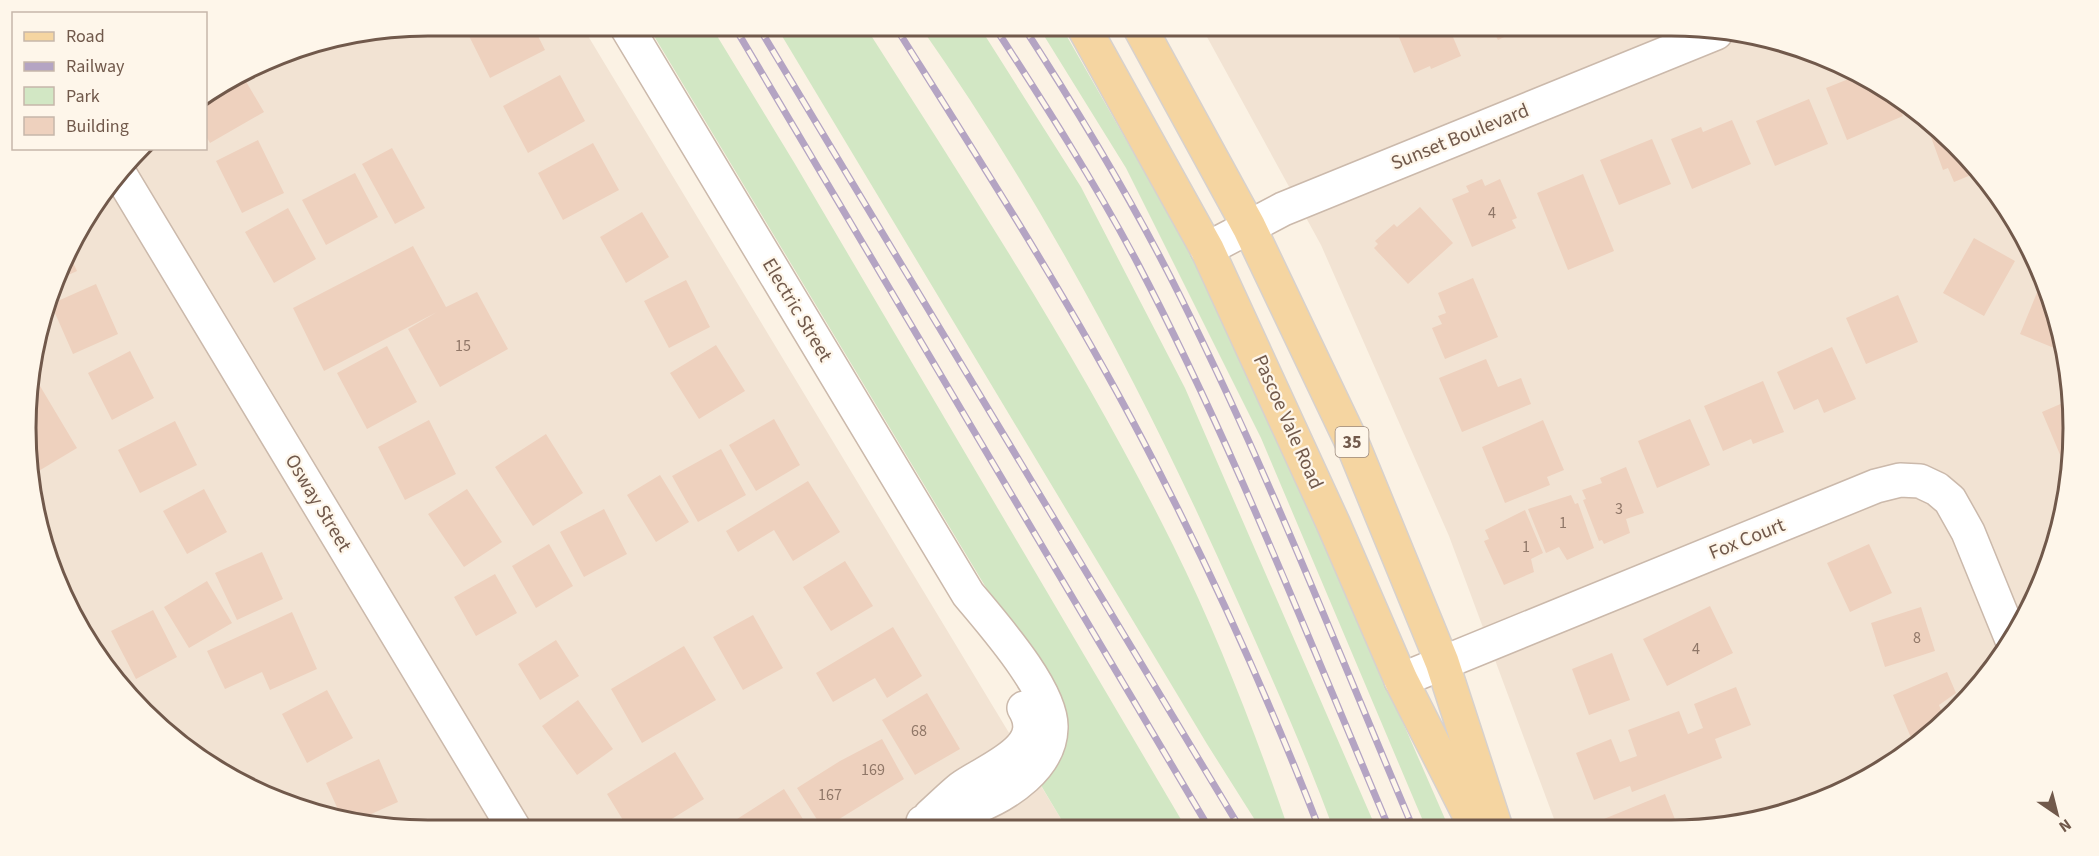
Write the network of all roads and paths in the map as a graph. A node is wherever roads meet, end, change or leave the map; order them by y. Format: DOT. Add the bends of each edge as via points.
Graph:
graph roads {
  1 [pos="632,36"];
  2 [pos="1089,36"];
  3 [pos="1144,36"];
  4 [pos="1705,38"];
  5 [pos="124,181"];
  6 [pos="1249,226"];
  7 [pos="1207,249"];
  8 [pos="2007,629"];
  9 [pos="1442,662"];
  10 [pos="1401,680"];
  11 [pos="509,820"];
  12 [pos="924,820"];
  13 [pos="1472,820"];
  14 [pos="1493,820"];
  1 -- 12 [label="street, Electric Street" via="968,594 993,656 1029,716 1028,740 1020,749 962,788"];
  2 -- 7 [label="main road, Pascoe Vale Road / 35"];
  3 -- 6 [label="main road, 35"];
  4 -- 6 [label="street, Sunset Boulevard" via="1283,208"];
  5 -- 11 [label="street, Osway Street"];
  6 -- 7 [label="street, Sunset Boulevard"];
  6 -- 9 [label="main road, 35" via="1353,445"];
  7 -- 10 [label="main road, Pascoe Vale Road / 35"];
  8 -- 9 [label="street, Fox Court" via="1958,511 1937,489 1920,481 1900,480 1876,486"];
  9 -- 10 [label="street, Fox Court"];
  9 -- 14 [label="main road, 35"];
  10 -- 13 [label="main road, Pascoe Vale Road / 35"];
}
